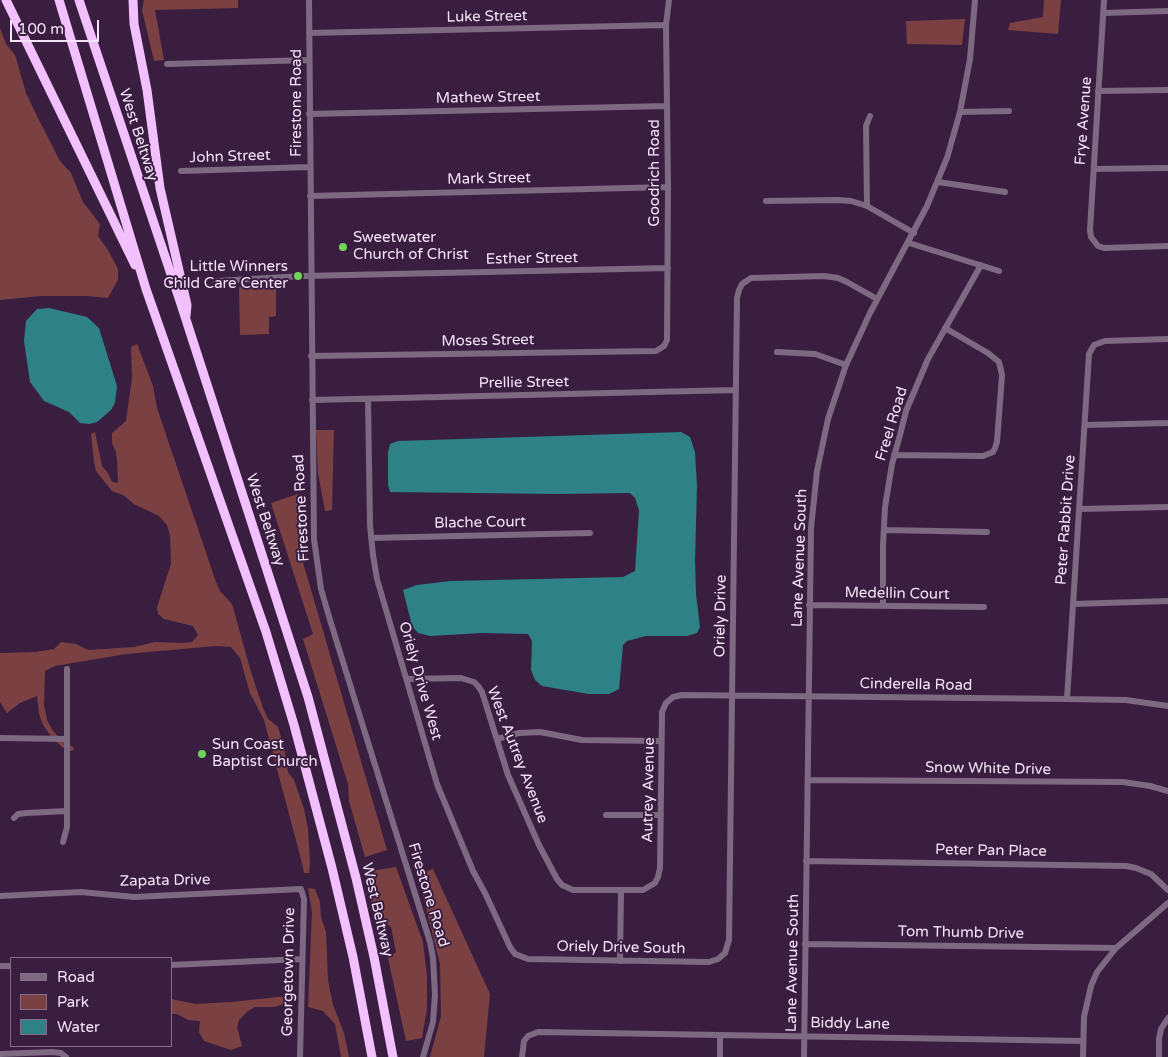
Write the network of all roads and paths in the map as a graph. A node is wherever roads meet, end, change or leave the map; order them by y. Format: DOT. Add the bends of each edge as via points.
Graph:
graph roads {
  1 [pos="6,0"];
  2 [pos="59,0"];
  3 [pos="79,0"];
  4 [pos="126,0"];
  5 [pos="134,0"];
  6 [pos="309,0"];
  7 [pos="669,0"];
  8 [pos="975,0"];
  9 [pos="1104,0"];
  10 [pos="1168,11"];
  11 [pos="1103,13"];
  12 [pos="134,24"];
  13 [pos="666,25"];
  14 [pos="309,33"];
  15 [pos="309,60"];
  16 [pos="167,64"];
  17 [pos="1168,90"];
  18 [pos="1098,91"];
  19 [pos="667,106"];
  20 [pos="1009,111"];
  21 [pos="960,112"];
  22 [pos="309,114"];
  23 [pos="870,116"];
  24 [pos="310,168"];
  25 [pos="1168,168"];
  26 [pos="1094,169"];
  27 [pos="181,171"];
  28 [pos="938,182"];
  29 [pos="668,187"];
  30 [pos="1005,192"];
  31 [pos="310,196"];
  32 [pos="766,201"];
  33 [pos="867,206"];
  34 [pos="914,232"];
  35 [pos="909,242"];
  36 [pos="1168,246"];
  37 [pos="981,265"];
  38 [pos="668,268"];
  39 [pos="999,270"];
  40 [pos="311,276"];
  41 [pos="216,280"];
  42 [pos="146,289"];
  43 [pos="877,299"];
  44 [pos="185,318"];
  45 [pos="945,328"];
  46 [pos="1168,339"];
  47 [pos="664,346"];
  48 [pos="777,352"];
  49 [pos="311,356"];
  50 [pos="846,366"];
  51 [pos="736,390"];
  52 [pos="368,399"];
  53 [pos="312,400"];
  54 [pos="1168,423"];
  55 [pos="1085,425"];
  56 [pos="894,455"];
  57 [pos="1168,507"];
  58 [pos="1079,509"];
  59 [pos="884,530"];
  60 [pos="987,532"];
  61 [pos="590,533"];
  62 [pos="371,538"];
  63 [pos="1168,601"];
  64 [pos="1073,604"];
  65 [pos="809,605"];
  66 [pos="883,606"];
  67 [pos="984,607"];
  68 [pos="67,669"];
  69 [pos="407,679"];
  70 [pos="732,696"];
  71 [pos="808,696"];
  72 [pos="1067,699"];
  73 [pos="666,703"];
  74 [pos="1168,706"];
  75 [pos="0,738"];
  76 [pos="66,739"];
  77 [pos="497,739"];
  78 [pos="662,741"];
  79 [pos="808,780"];
  80 [pos="1168,791"];
  81 [pos="67,811"];
  82 [pos="606,815"];
  83 [pos="661,815"];
  84 [pos="14,818"];
  85 [pos="63,842"];
  86 [pos="806,861"];
  87 [pos="301,889"];
  88 [pos="621,890"];
  89 [pos="1168,890"];
  90 [pos="0,896"];
  91 [pos="1168,904"];
  92 [pos="806,944"];
  93 [pos="1116,948"];
  94 [pos="725,953"];
  95 [pos="515,954"];
  96 [pos="302,959"];
  97 [pos="620,960"];
  98 [pos="172,965"];
  99 [pos="1168,1018"];
  100 [pos="720,1035"];
  101 [pos="804,1036"];
  102 [pos="1083,1041"];
  103 [pos="0,1054"];
  104 [pos="64,1055"];
  105 [pos="300,1057"];
  106 [pos="372,1057"];
  107 [pos="393,1057"];
  108 [pos="423,1057"];
  109 [pos="522,1057"];
  110 [pos="720,1057"];
  111 [pos="804,1057"];
  112 [pos="1083,1057"];
  113 [pos="1159,1057"];
  1 -- 42 [label="highway"];
  2 -- 42 [label="highway"];
  3 -- 44 [label="highway, West Beltway"];
  4 -- 12 [label="highway"];
  5 -- 12 [label="highway"];
  6 -- 14 [label="street, Firestone Road"];
  7 -- 13 [label="street, Goodrich Road"];
  8 -- 21 [label="street, Lane Avenue South" via="970,59"];
  9 -- 11 [label="street, Frye Avenue"];
  10 -- 11 [label="street"];
  11 -- 18 [label="street, Frye Avenue"];
  12 -- 44 [label="highway" via="147,90 160,188 187,305"];
  13 -- 14 [label="street, Luke Street"];
  13 -- 19 [label="street, Goodrich Road"];
  14 -- 15 [label="street, Firestone Road"];
  15 -- 16 [label="street"];
  15 -- 22 [label="street, Firestone Road"];
  17 -- 18 [label="street"];
  18 -- 26 [label="street, Frye Avenue"];
  19 -- 22 [label="street, Mathew Street"];
  19 -- 29 [label="street, Goodrich Road"];
  20 -- 21 [label="street"];
  21 -- 28 [label="street, Lane Avenue South"];
  22 -- 24 [label="street, Firestone Road"];
  23 -- 33 [label="street" via="866,126"];
  24 -- 27 [label="street, John Street"];
  24 -- 31 [label="street, Firestone Road"];
  25 -- 26 [label="street"];
  26 -- 36 [label="street, Frye Avenue" via="1090,230 1094,242 1104,248"];
  28 -- 30 [label="street"];
  28 -- 34 [label="street, Lane Avenue South"];
  29 -- 31 [label="street, Mark Street"];
  29 -- 38 [label="street, Goodrich Road"];
  31 -- 40 [label="street, Firestone Road"];
  32 -- 33 [label="street" via="845,200"];
  33 -- 34 [label="street"];
  34 -- 35 [label="street, Lane Avenue South"];
  35 -- 37 [label="street"];
  35 -- 43 [label="street, Lane Avenue South"];
  37 -- 39 [label="street"];
  37 -- 45 [label="street, Freel Road"];
  38 -- 40 [label="street, Esther Street"];
  38 -- 47 [label="street, Goodrich Road" via="667,340"];
  40 -- 41 [label="street, Esther Street"];
  40 -- 49 [label="street, Firestone Road"];
  42 -- 106 [label="highway" via="294,725 353,957"];
  43 -- 50 [label="street, Lane Avenue South"];
  43 -- 51 [label="street, Oriely Drive" via="832,277 746,281 738,290 737,298"];
  44 -- 107 [label="highway, West Beltway" via="322,746 356,878"];
  45 -- 56 [label="street, Freel Road" via="914,390"];
  45 -- 56 [label="street" via="988,352 999,362 1002,375 998,442 992,452 983,456"];
  46 -- 55 [label="street, Peter Rabbit Drive" via="1105,341 1094,345 1089,354"];
  47 -- 49 [label="street, Moses Street" via="656,351"];
  48 -- 50 [label="street" via="815,354"];
  49 -- 53 [label="street, Firestone Road"];
  50 -- 65 [label="street, Lane Avenue South" via="828,419 816,471"];
  51 -- 52 [label="street, Prellie Street"];
  51 -- 70 [label="street, Oriely Drive"];
  52 -- 53 [label="street, Prellie Street"];
  52 -- 62 [label="street, Oriely Drive West"];
  53 -- 108 [label="street, Firestone Road" via="313,514 318,568 330,620 430,942 436,977 433,1022"];
  54 -- 55 [label="street"];
  55 -- 58 [label="street, Peter Rabbit Drive"];
  56 -- 59 [label="street, Freel Road"];
  57 -- 58 [label="street"];
  58 -- 64 [label="street, Peter Rabbit Drive"];
  59 -- 60 [label="street"];
  59 -- 66 [label="street, Freel Road"];
  61 -- 62 [label="street, Blache Court"];
  62 -- 69 [label="street, Oriely Drive West" via="377,579"];
  63 -- 64 [label="street"];
  64 -- 72 [label="street, Peter Rabbit Drive"];
  65 -- 66 [label="street, Medellin Court"];
  65 -- 71 [label="street, Lane Avenue South"];
  66 -- 67 [label="street, Medellin Court"];
  68 -- 76 [label="street"];
  69 -- 77 [label="street, West Autrey Avenue" via="461,678 474,682 482,692"];
  69 -- 95 [label="street, Oriely Drive West" via="446,810"];
  70 -- 71 [label="street, Cinderella Road"];
  70 -- 73 [label="street, Cinderella Road" via="682,695"];
  70 -- 94 [label="street, Oriely Drive" via="729,940"];
  71 -- 72 [label="street, Cinderella Road"];
  71 -- 79 [label="street, Lane Avenue South"];
  72 -- 74 [label="street, Cinderella Road" via="1126,700"];
  73 -- 78 [label="street, Autrey Avenue" via="662,712"];
  75 -- 76 [label="street"];
  76 -- 81 [label="street"];
  77 -- 78 [label="street" via="540,732 582,740"];
  77 -- 88 [label="street, West Autrey Avenue" via="508,775 557,879 573,890"];
  78 -- 83 [label="street, Autrey Avenue"];
  79 -- 80 [label="street, Snow White Drive" via="1122,782"];
  79 -- 86 [label="street, Lane Avenue South"];
  81 -- 84 [label="street" via="18,814"];
  81 -- 85 [label="street"];
  82 -- 83 [label="street"];
  83 -- 88 [label="street, Autrey Avenue" via="660,868 655,883 643,890"];
  86 -- 89 [label="street, Peter Pan Place" via="1126,866 1151,874"];
  86 -- 92 [label="street, Lane Avenue South"];
  87 -- 90 [label="street, Zapata Drive" via="134,897 82,892"];
  87 -- 96 [label="street, Georgetown Drive" via="304,899"];
  88 -- 97 [label="street"];
  91 -- 93 [label="street"];
  92 -- 93 [label="street, Tom Thumb Drive"];
  92 -- 101 [label="street, Lane Avenue South"];
  93 -- 102 [label="street" via="1097,972 1091,986"];
  94 -- 97 [label="street, Oriely Drive South" via="709,962"];
  95 -- 97 [label="street, Oriely Drive South" via="528,960"];
  96 -- 98 [label="street"];
  96 -- 105 [label="street, Georgetown Drive"];
  99 -- 113 [label="street" via="1161,1029"];
  100 -- 101 [label="street, Biddy Lane"];
  100 -- 109 [label="street, Biddy Lane" via="538,1032 524,1041"];
  100 -- 110 [label="street"];
  101 -- 102 [label="street, Biddy Lane"];
  101 -- 111 [label="street, Lane Avenue South"];
  102 -- 112 [label="street"];
  103 -- 104 [label="street" via="52,1052"];
}
